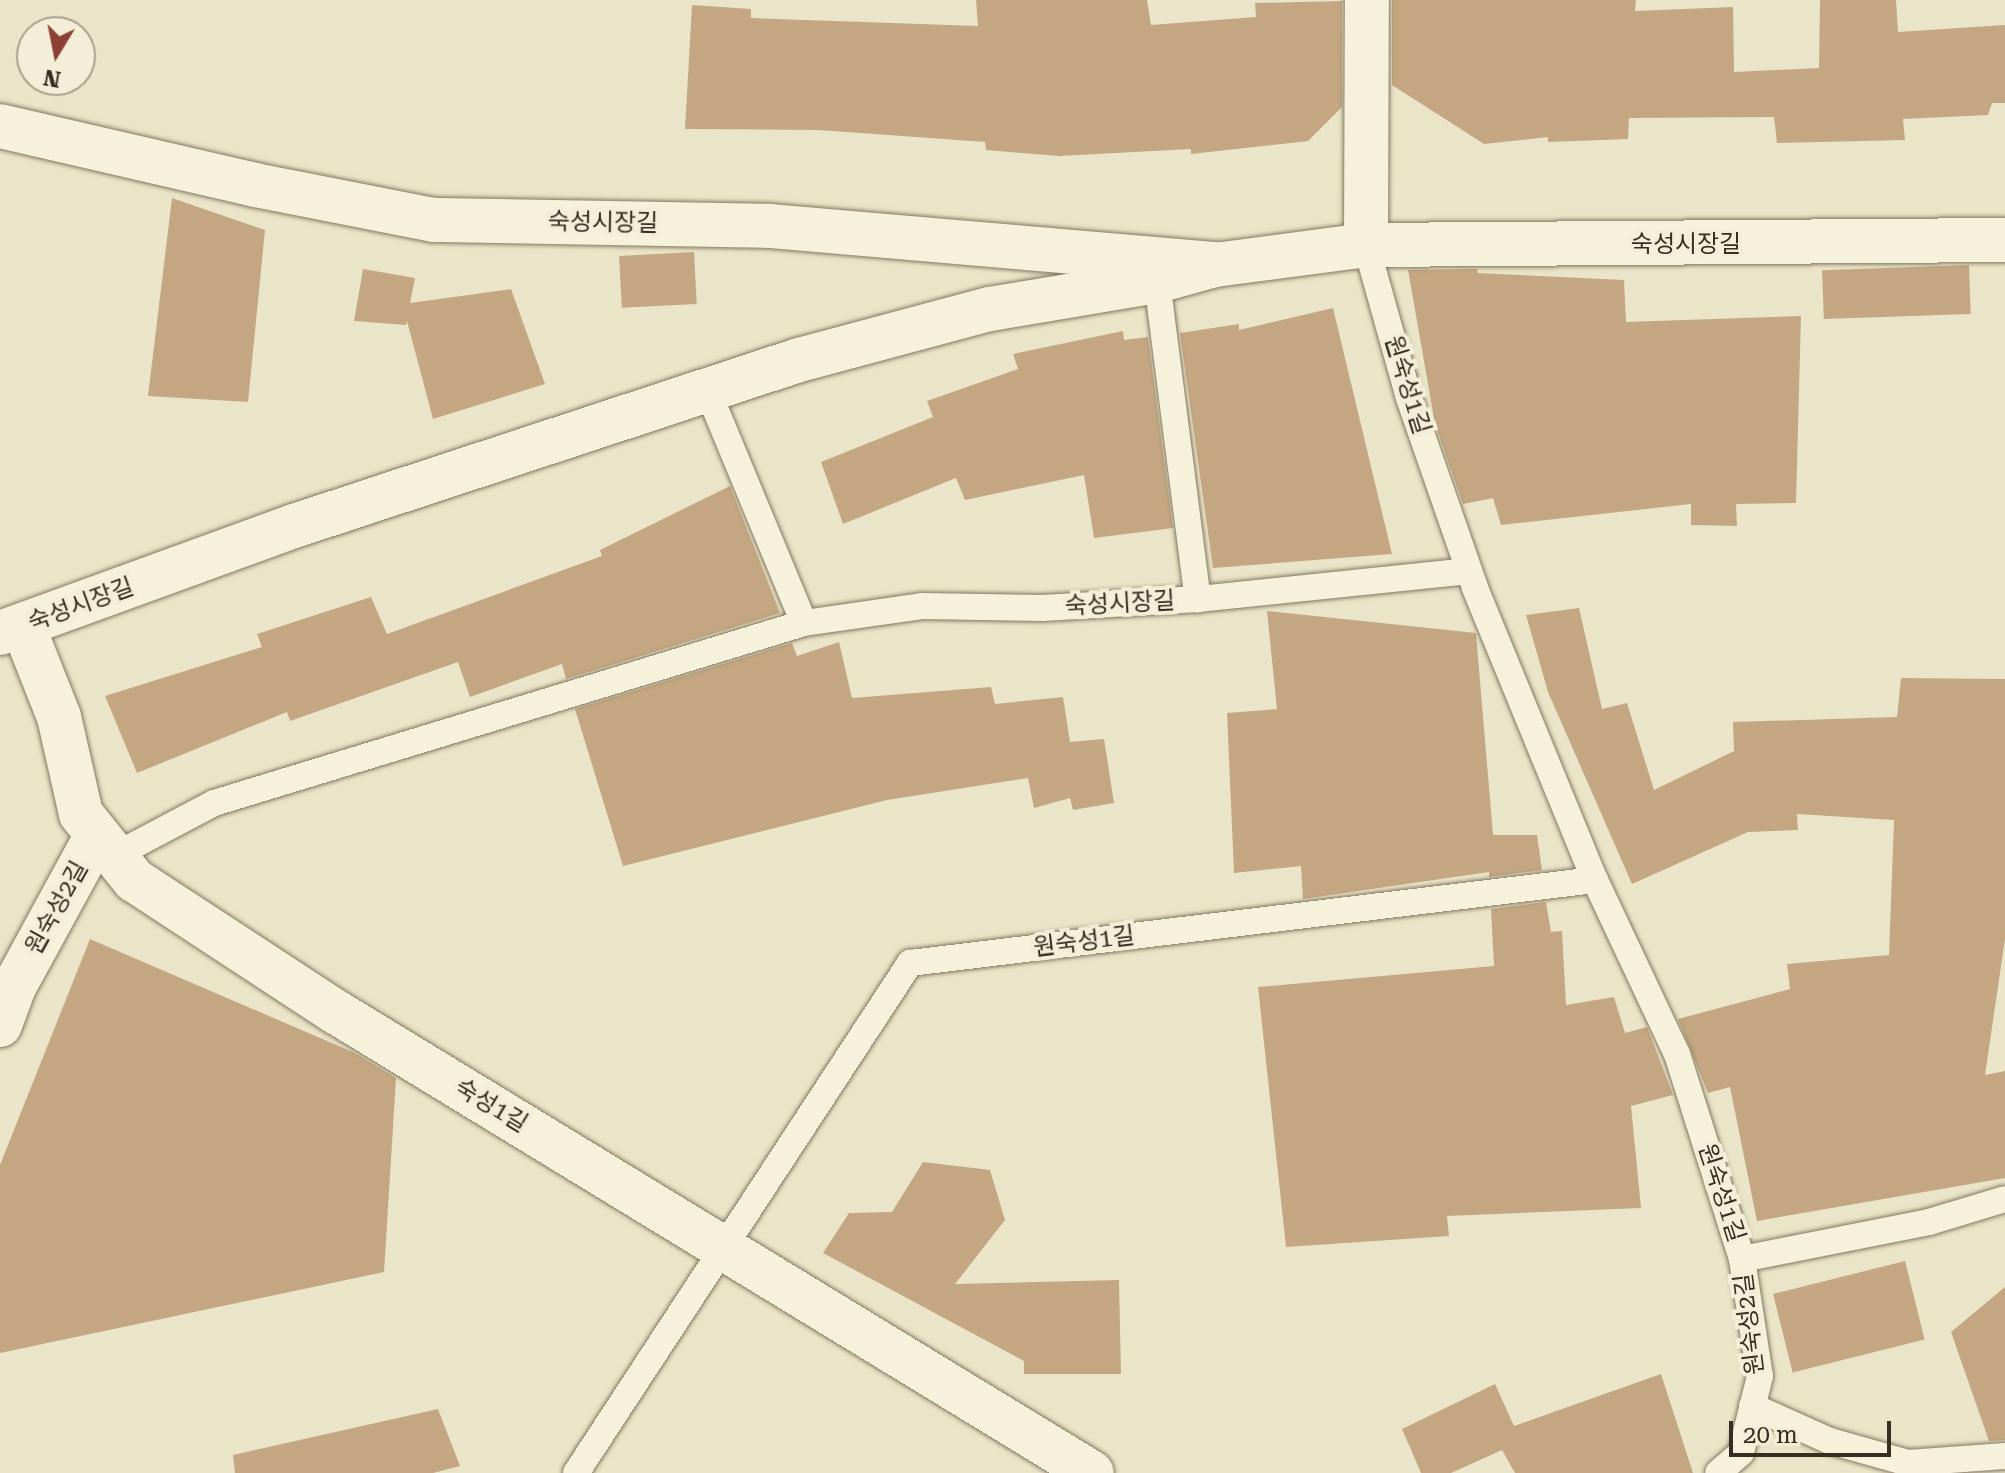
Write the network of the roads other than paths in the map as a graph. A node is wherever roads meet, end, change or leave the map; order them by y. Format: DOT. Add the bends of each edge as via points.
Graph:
graph roads {
  1 [pos="1367,0"];
  2 [pos="0,126"];
  3 [pos="2005,240"];
  4 [pos="1366,245"];
  5 [pos="1215,265"];
  6 [pos="1157,281"];
  7 [pos="707,389"];
  8 [pos="1469,571"];
  9 [pos="1198,599"];
  10 [pos="804,623"];
  11 [pos="11,630"];
  12 [pos="105,845"];
  13 [pos="1595,880"];
  14 [pos="0,1025"];
  15 [pos="2005,1199"];
  16 [pos="722,1247"];
  17 [pos="1742,1259"];
  18 [pos="1752,1406"];
  19 [pos="2005,1456"];
  20 [pos="576,1473"];
  21 [pos="1092,1473"];
  22 [pos="1718,1473"];
  1 -- 4 [label="street"];
  2 -- 5 [label="street, 숙성시장길" via="434,220 784,227"];
  3 -- 4 [label="street, 숙성시장길"];
  4 -- 5 [label="street, 숙성시장길"];
  4 -- 8 [label="lane, 원숙성1길" via="1409,398"];
  5 -- 6 [label="street, 숙성시장길"];
  6 -- 7 [label="street, 숙성시장길" via="990,309"];
  6 -- 9 [label="lane, 숙성시장길"];
  7 -- 10 [label="lane"];
  7 -- 11 [label="street, 숙성시장길" via="294,526"];
  8 -- 9 [label="lane, 숙성시장길"];
  8 -- 13 [label="lane, 원숙성1길"];
  9 -- 10 [label="lane, 숙성시장길" via="1042,608 922,606"];
  10 -- 12 [label="lane, 숙성시장길" via="214,803"];
  11 -- 12 [label="street, 숙성1길" via="59,717 81,814"];
  12 -- 14 [label="street, 원숙성2길" via="14,987"];
  12 -- 16 [label="street, 숙성1길" via="134,880 336,1012"];
  13 -- 16 [label="lane, 원숙성1길" via="910,963"];
  13 -- 17 [label="lane, 원숙성1길" via="1677,1054"];
  15 -- 17 [label="lane, 원숙성1길" via="1929,1222"];
  16 -- 20 [label="lane, 원숙성1길"];
  16 -- 21 [label="street, 숙성1길"];
  17 -- 18 [label="lane, 원숙성2길" via="1760,1376"];
  18 -- 19 [label="lane" via="1830,1441 1908,1463"];
  18 -- 22 [label="lane, 원숙성2길" via="1741,1453"];
}
